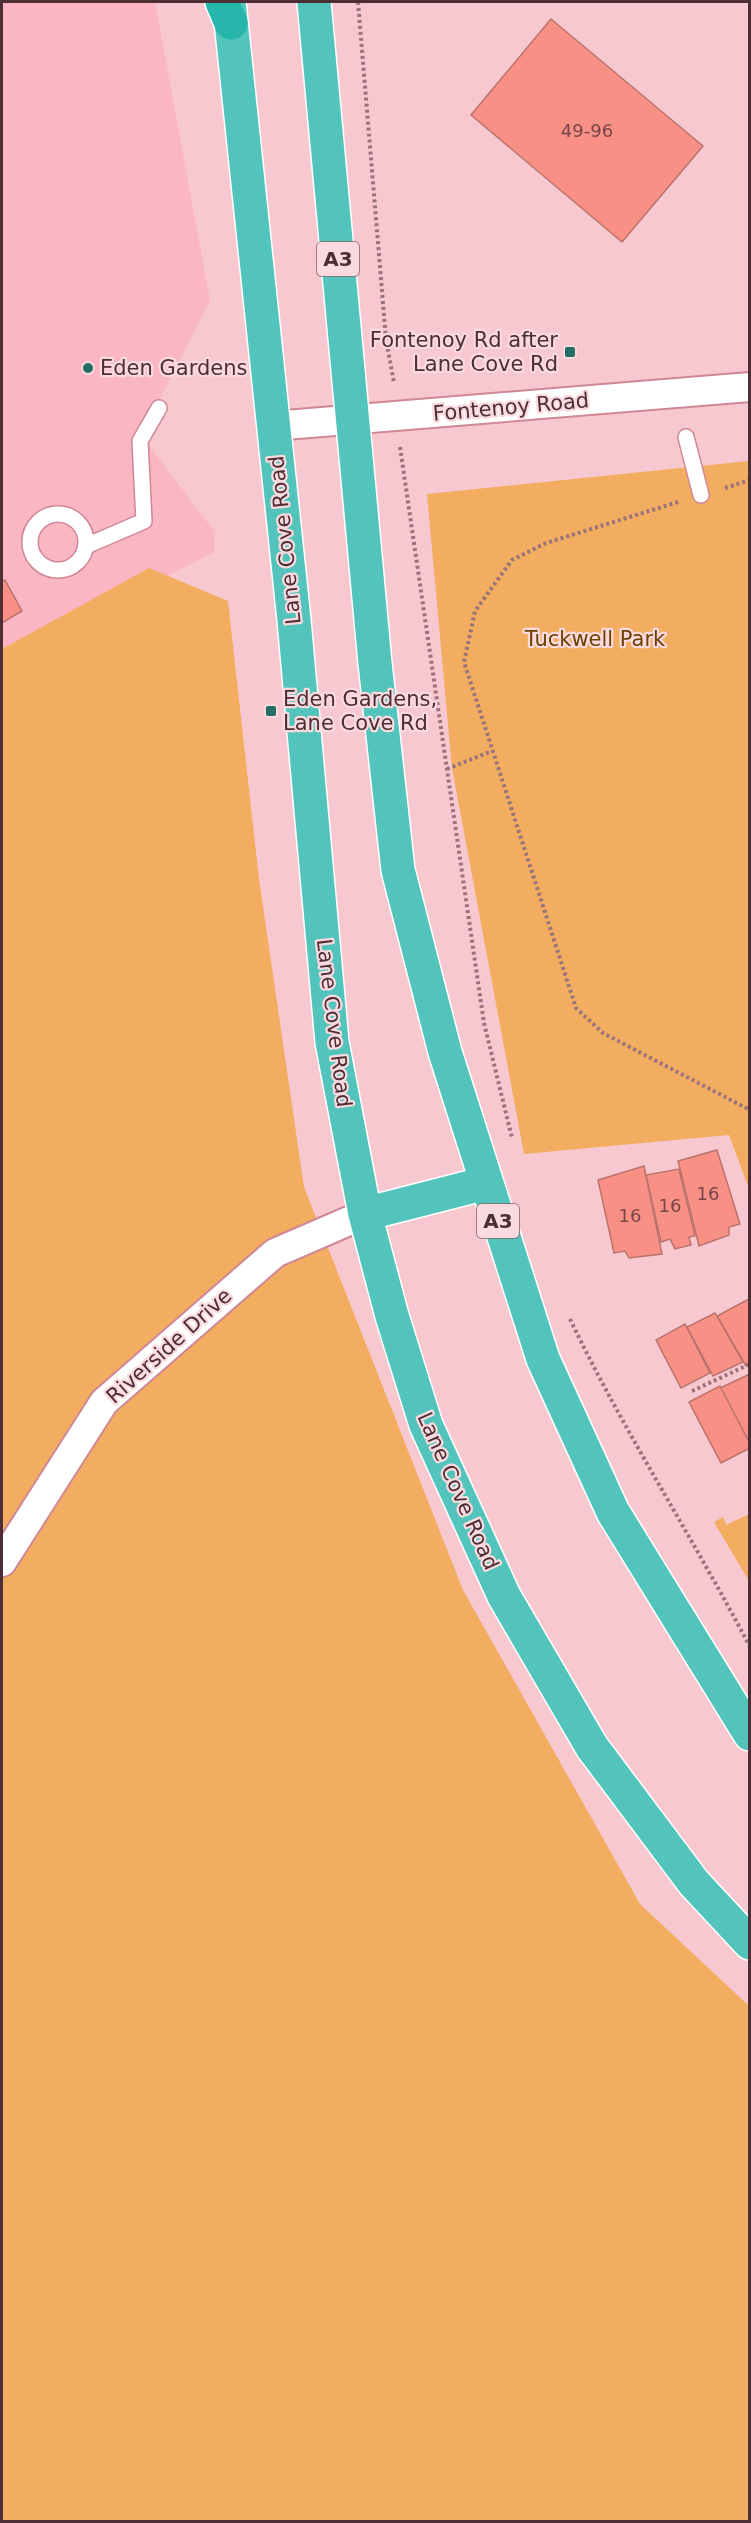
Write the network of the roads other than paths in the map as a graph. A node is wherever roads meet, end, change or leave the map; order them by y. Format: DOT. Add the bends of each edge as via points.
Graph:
graph roads {
  1 [pos="314,2"];
  2 [pos="227,9"];
  3 [pos="750,387"];
  4 [pos="159,408"];
  5 [pos="352,420"];
  6 [pos="273,426"];
  7 [pos="686,437"];
  8 [pos="701,495"];
  9 [pos="86,546"];
  10 [pos="486,1183"];
  11 [pos="365,1214"];
  12 [pos="2,1562"];
  13 [pos="750,1734"];
  14 [pos="750,1943"];
  1 -- 5 [label="highway, A3"];
  2 -- 6 [label="highway, Lane Cove Road"];
  3 -- 5 [label="street, Fontenoy Road"];
  4 -- 9 [label="lane" via="140,441 144,521"];
  5 -- 6 [label="street, Fontenoy Road"];
  5 -- 10 [label="highway, A3" via="398,870 445,1052"];
  6 -- 11 [label="highway, Lane Cove Road" via="332,1042"];
  7 -- 8 [label="lane"];
  10 -- 11 [label="highway"];
  10 -- 13 [label="highway, A3" via="543,1359 613,1512"];
  11 -- 12 [label="street, Riverside Drive" via="275,1253 104,1402"];
  11 -- 14 [label="highway, Lane Cove Road" via="426,1425 504,1596 592,1747 694,1883"];
}
